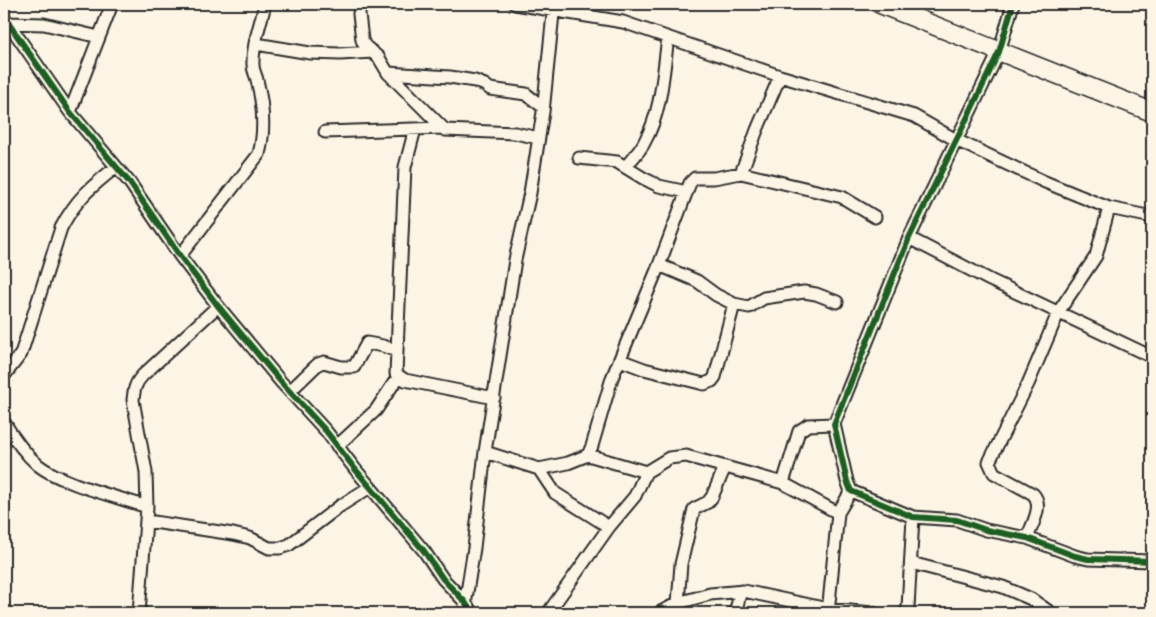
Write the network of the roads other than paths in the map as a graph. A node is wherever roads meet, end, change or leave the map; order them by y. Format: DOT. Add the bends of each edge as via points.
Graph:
graph roads {
  1 [pos="112,4"];
  2 [pos="265,4"];
  3 [pos="360,4"];
  4 [pos="515,4"];
  5 [pos="880,4"];
  6 [pos="1013,4"];
  7 [pos="554,7"];
  8 [pos="6,20"];
  9 [pos="99,37"];
  10 [pos="668,38"];
  11 [pos="256,44"];
  12 [pos="373,52"];
  13 [pos="999,52"];
  14 [pos="388,73"];
  15 [pos="780,76"];
  16 [pos="543,107"];
  17 [pos="70,112"];
  18 [pos="1152,112"];
  19 [pos="442,128"];
  20 [pos="415,129"];
  21 [pos="325,132"];
  22 [pos="539,138"];
  23 [pos="956,140"];
  24 [pos="579,158"];
  25 [pos="626,166"];
  26 [pos="116,167"];
  27 [pos="741,173"];
  28 [pos="687,192"];
  29 [pos="1109,208"];
  30 [pos="875,217"];
  31 [pos="1152,217"];
  32 [pos="909,238"];
  33 [pos="180,256"];
  34 [pos="659,265"];
  35 [pos="837,302"];
  36 [pos="734,304"];
  37 [pos="218,306"];
  38 [pos="1059,311"];
  39 [pos="397,351"];
  40 [pos="1152,357"];
  41 [pos="620,360"];
  42 [pos="4,376"];
  43 [pos="398,377"];
  44 [pos="290,391"];
  45 [pos="494,398"];
  46 [pos="4,422"];
  47 [pos="834,424"];
  48 [pos="338,446"];
  49 [pos="485,452"];
  50 [pos="588,455"];
  51 [pos="724,467"];
  52 [pos="539,469"];
  53 [pos="646,472"];
  54 [pos="783,483"];
  55 [pos="370,487"];
  56 [pos="851,491"];
  57 [pos="148,507"];
  58 [pos="838,513"];
  59 [pos="913,517"];
  60 [pos="147,521"];
  61 [pos="609,527"];
  62 [pos="1027,538"];
  63 [pos="1152,561"];
  64 [pos="911,563"];
  65 [pos="741,592"];
  66 [pos="678,603"];
  67 [pos="464,607"];
  68 [pos="828,611"];
  69 [pos="139,613"];
  70 [pos="472,613"];
  71 [pos="548,613"];
  72 [pos="659,613"];
  73 [pos="735,613"];
  74 [pos="873,613"];
  75 [pos="906,613"];
  76 [pos="1051,613"];
  1 -- 9 [label="street"];
  2 -- 11 [label="street"];
  3 -- 12 [label="street" via="362,40"];
  4 -- 7 [label="street"];
  5 -- 13 [label="main road"];
  6 -- 13 [label="street"];
  7 -- 10 [label="street" via="623,22"];
  7 -- 16 [label="street"];
  8 -- 9 [label="street" via="44,24"];
  8 -- 17 [label="street"];
  9 -- 17 [label="street"];
  10 -- 15 [label="street"];
  10 -- 25 [label="street" via="660,103 644,144"];
  11 -- 12 [label="street" via="310,53"];
  11 -- 33 [label="street" via="253,65 263,116 259,154"];
  12 -- 14 [label="street"];
  13 -- 18 [label="main road"];
  13 -- 23 [label="street"];
  14 -- 16 [label="street" via="475,81 490,89 526,94"];
  14 -- 19 [label="street"];
  15 -- 23 [label="street" via="914,116"];
  15 -- 27 [label="street"];
  16 -- 22 [label="street"];
  17 -- 26 [label="street"];
  19 -- 20 [label="street"];
  19 -- 22 [label="street" via="448,132 515,133"];
  20 -- 21 [label="street"];
  20 -- 39 [label="street" via="405,168"];
  22 -- 45 [label="street" via="515,260"];
  23 -- 29 [label="street"];
  23 -- 32 [label="street"];
  24 -- 25 [label="street"];
  25 -- 28 [label="street" via="659,186"];
  26 -- 33 [label="street" via="130,182"];
  26 -- 42 [label="street" via="81,196 69,212 20,354"];
  27 -- 28 [label="street" via="695,178"];
  27 -- 30 [label="street" via="842,197"];
  28 -- 34 [label="street"];
  29 -- 31 [label="street"];
  29 -- 38 [label="street" via="1096,256"];
  32 -- 38 [label="street"];
  32 -- 47 [label="street"];
  33 -- 37 [label="street"];
  34 -- 36 [label="street" via="697,281"];
  34 -- 41 [label="street"];
  35 -- 36 [label="street" via="804,292 764,298 750,307"];
  36 -- 41 [label="street" via="712,381 704,384"];
  37 -- 44 [label="street"];
  37 -- 57 [label="street" via="136,382 133,400 146,472"];
  38 -- 40 [label="street"];
  38 -- 62 [label="street" via="1028,384 989,462 994,473 1038,498"];
  39 -- 43 [label="street"];
  39 -- 44 [label="street" via="367,343 354,367 318,364"];
  41 -- 50 [label="street"];
  43 -- 45 [label="street"];
  43 -- 48 [label="street" via="376,410"];
  44 -- 48 [label="street"];
  45 -- 49 [label="street"];
  46 -- 57 [label="street" via="15,440 38,465 55,475"];
  47 -- 54 [label="street" via="808,425 799,431"];
  47 -- 56 [label="street"];
  48 -- 55 [label="street"];
  49 -- 52 [label="street"];
  49 -- 67 [label="street"];
  50 -- 52 [label="street"];
  50 -- 53 [label="street"];
  51 -- 53 [label="street" via="686,456 669,458"];
  51 -- 54 [label="street"];
  51 -- 66 [label="street" via="712,497 694,509 681,564"];
  52 -- 61 [label="street" via="555,493"];
  53 -- 61 [label="street" via="635,496"];
  54 -- 58 [label="street"];
  55 -- 60 [label="street" via="289,545 280,548 269,548 233,534"];
  55 -- 67 [label="street" via="424,551"];
  56 -- 58 [label="street"];
  56 -- 59 [label="street"];
  57 -- 60 [label="street"];
  58 -- 68 [label="street"];
  59 -- 62 [label="street" via="957,520"];
  59 -- 64 [label="street"];
  60 -- 69 [label="street"];
  61 -- 71 [label="street"];
  62 -- 63 [label="street" via="1088,559"];
  64 -- 75 [label="street"];
  64 -- 76 [label="street" via="1003,587 1031,599"];
  65 -- 66 [label="street" via="710,594"];
  65 -- 68 [label="street"];
  65 -- 73 [label="street"];
  66 -- 72 [label="street"];
  67 -- 70 [label="street"];
  68 -- 74 [label="street"];
}
